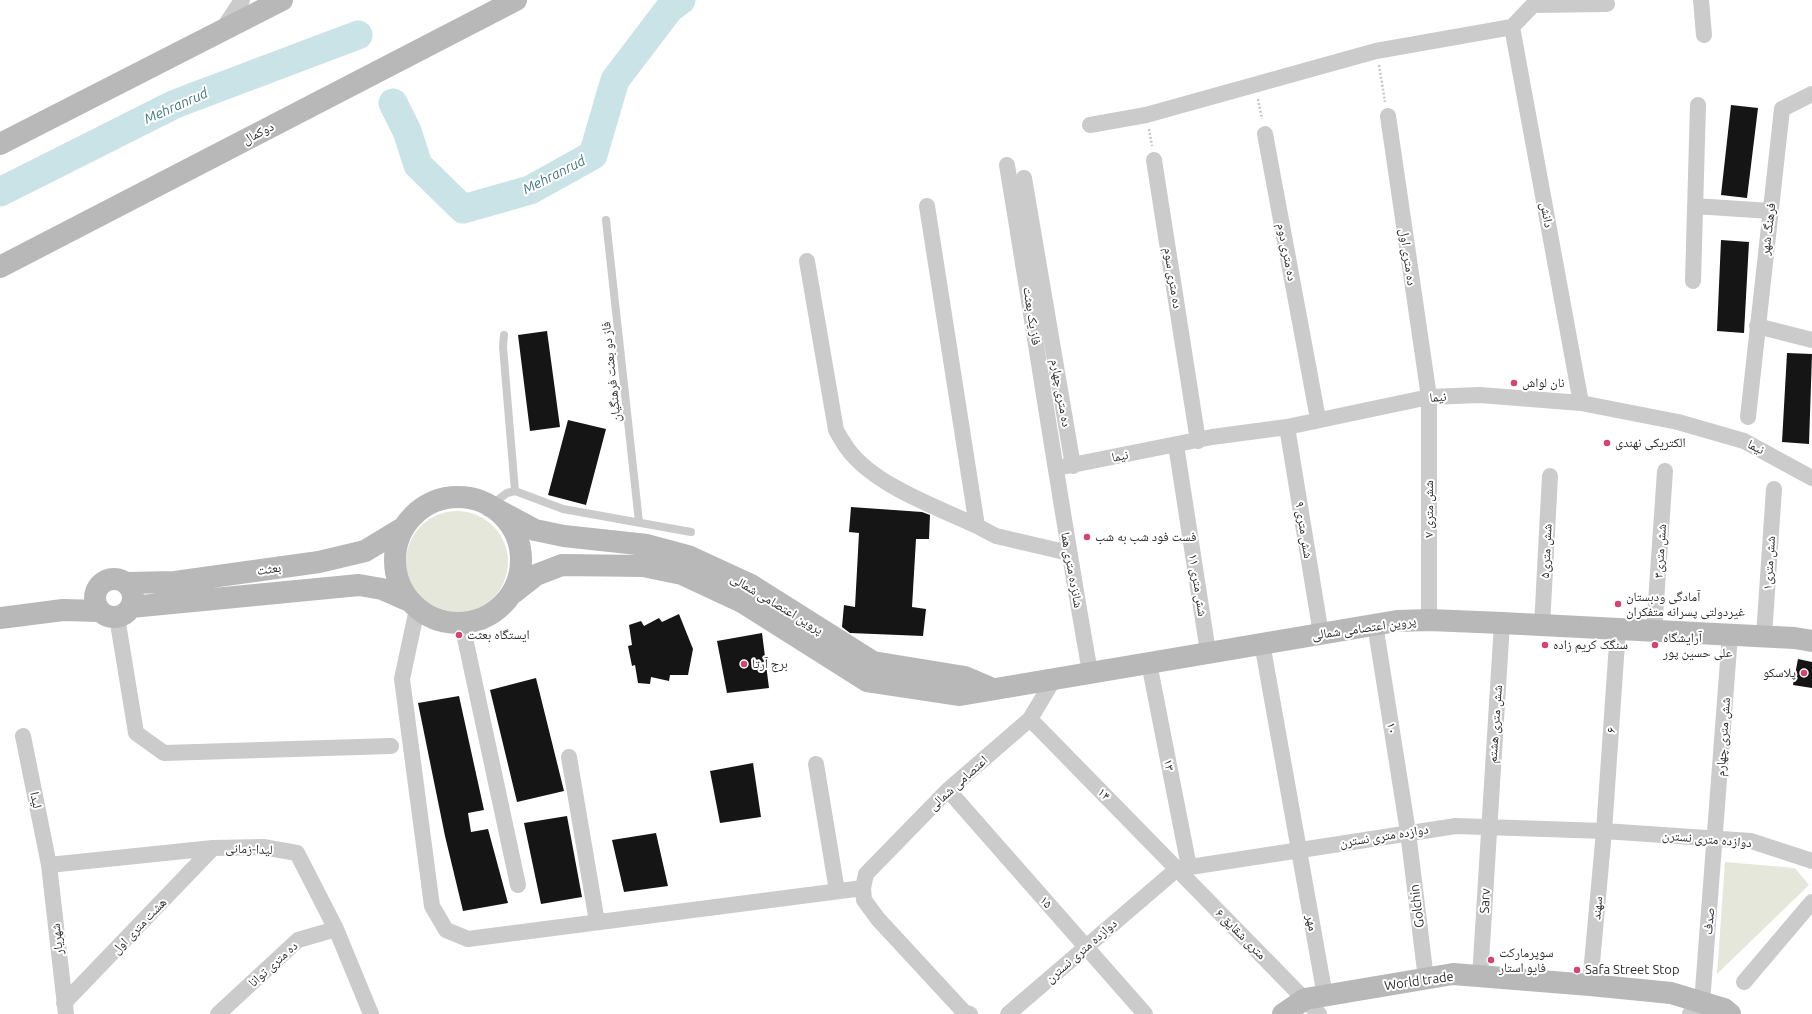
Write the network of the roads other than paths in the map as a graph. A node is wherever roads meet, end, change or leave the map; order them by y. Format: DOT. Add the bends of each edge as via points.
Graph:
graph roads {
  1 [pos="242,0"];
  2 [pos="282,0"];
  3 [pos="516,0"];
  4 [pos="1701,0"];
  5 [pos="1607,4"];
  6 [pos="1512,27"];
  7 [pos="223,30"];
  8 [pos="1704,35"];
  9 [pos="1812,94"];
  10 [pos="1698,105"];
  11 [pos="1388,116"];
  12 [pos="1090,125"];
  13 [pos="1265,134"];
  14 [pos="0,144"];
  15 [pos="1154,160"];
  16 [pos="1007,164"];
  17 [pos="1024,178"];
  18 [pos="927,206"];
  19 [pos="1695,206"];
  20 [pos="1770,211"];
  21 [pos="606,220"];
  22 [pos="808,261"];
  23 [pos="0,267"];
  24 [pos="1693,281"];
  25 [pos="1757,326"];
  26 [pos="504,335"];
  27 [pos="1812,340"];
  28 [pos="1429,397"];
  29 [pos="1581,403"];
  30 [pos="1748,417"];
  31 [pos="1318,420"];
  32 [pos="1287,427"];
  33 [pos="1198,441"];
  34 [pos="1176,446"];
  35 [pos="1073,466"];
  36 [pos="1057,468"];
  37 [pos="1665,471"];
  38 [pos="1550,476"];
  39 [pos="1812,478"];
  40 [pos="1774,489"];
  41 [pos="515,491"];
  42 [pos="490,506"];
  43 [pos="639,522"];
  44 [pos="978,526"];
  45 [pos="403,528"];
  46 [pos="691,532"];
  47 [pos="1069,553"];
  48 [pos="127,584"];
  49 [pos="98,587"];
  50 [pos="512,593"];
  51 [pos="412,604"];
  52 [pos="63,610"];
  53 [pos="116,612"];
  54 [pos="0,618"];
  55 [pos="1429,620"];
  56 [pos="1502,623"];
  57 [pos="462,624"];
  58 [pos="1375,624"];
  59 [pos="1542,626"];
  60 [pos="1618,629"];
  61 [pos="1654,631"];
  62 [pos="1321,634"];
  63 [pos="1730,635"];
  64 [pos="1764,636"];
  65 [pos="1812,641"];
  66 [pos="1262,643"];
  67 [pos="1208,652"];
  68 [pos="1149,662"];
  69 [pos="1090,672"];
  70 [pos="1054,678"];
  71 [pos="993,689"];
  72 [pos="1030,719"];
  73 [pos="23,736"];
  74 [pos="391,746"];
  75 [pos="569,757"];
  76 [pos="816,764"];
  77 [pos="948,790"];
  78 [pos="1489,826"];
  79 [pos="1604,831"];
  80 [pos="1408,832"];
  81 [pos="1715,840"];
  82 [pos="213,848"];
  83 [pos="1299,850"];
  84 [pos="1812,861"];
  85 [pos="49,865"];
  86 [pos="1183,868"];
  87 [pos="518,885"];
  88 [pos="863,888"];
  89 [pos="837,891"];
  90 [pos="1812,902"];
  91 [pos="597,922"];
  92 [pos="336,929"];
  93 [pos="1086,947"];
  94 [pos="1480,977"];
  95 [pos="1426,979"];
  96 [pos="1744,982"];
  97 [pos="1590,984"];
  98 [pos="1316,1003"];
  99 [pos="65,1009"];
  100 [pos="1700,1010"];
  101 [pos="218,1014"];
  102 [pos="371,1014"];
  103 [pos="970,1014"];
  104 [pos="1008,1014"];
  105 [pos="1145,1014"];
  106 [pos="1283,1014"];
  107 [pos="1730,1014"];
  1 -- 7 [label="street"];
  2 -- 7 [label="main road"];
  3 -- 23 [label="main road, دوکمال"];
  4 -- 8 [label="street"];
  5 -- 6 [label="street" via="1533,5"];
  6 -- 12 [label="street" via="1376,51 1146,115"];
  6 -- 29 [label="street, دانش"];
  7 -- 14 [label="main road"];
  9 -- 20 [label="street, فرهنگ شهر" via="1782,110"];
  10 -- 19 [label="street"];
  11 -- 28 [label="street, ده متری اول"];
  13 -- 31 [label="street, ده متری دوم"];
  15 -- 33 [label="street, ده متری سوم"];
  16 -- 36 [label="street, فاز یک بعثت"];
  17 -- 35 [label="street, ده متری چهارم"];
  18 -- 44 [label="street"];
  19 -- 20 [label="street"];
  19 -- 24 [label="street"];
  20 -- 25 [label="street, فرهنگ شهر"];
  21 -- 43 [label="lane, فاز دو بعثت فرهنگیان"];
  22 -- 44 [label="street" via="836,430 847,449 894,488"];
  25 -- 27 [label="street"];
  25 -- 30 [label="street, فرهنگ شهر"];
  26 -- 41 [label="lane"];
  28 -- 29 [label="street, نیما" via="1480,395"];
  28 -- 31 [label="street, نیما"];
  28 -- 55 [label="street, ۷ شش متری"];
  29 -- 39 [label="street, نیما" via="1678,422 1744,441"];
  31 -- 32 [label="street, نیما"];
  32 -- 33 [label="street, نیما"];
  32 -- 62 [label="street, ۹ شش متری"];
  33 -- 34 [label="street, نیما"];
  34 -- 35 [label="street, نیما"];
  34 -- 67 [label="street, ۱۱ شش متری"];
  35 -- 36 [label="street, نیما"];
  36 -- 47 [label="street, شانزده متری هما"];
  37 -- 61 [label="street, شش متری۳"];
  38 -- 59 [label="street, ۵شش متری"];
  40 -- 64 [label="street, شش متری۱"];
  41 -- 42 [label="lane" via="507,493"];
  41 -- 43 [label="lane" via="563,509"];
  42 -- 45 [label="main road" via="472,498 452,497 432,502 415,512"];
  42 -- 50 [label="main road" via="506,518 520,548 520,574"];
  42 -- 71 [label="main road, پروین اعتصامی شمالی" via="535,530 564,536 647,545 688,556 751,585 872,662 966,677"];
  43 -- 46 [label="lane"];
  44 -- 47 [label="street" via="996,536"];
  45 -- 48 [label="main road, بعثت" via="365,552 319,562 176,582"];
  45 -- 51 [label="main road" via="396,546 394,565 398,583"];
  47 -- 69 [label="street, شانزده متری هما"];
  48 -- 49 [label="main road" via="122,580 109,579"];
  48 -- 53 [label="main road" via="133,595"];
  49 -- 52 [label="main road, بعثت"];
  49 -- 53 [label="main road" via="95,600"];
  50 -- 57 [label="main road" via="499,609 482,620"];
  50 -- 71 [label="main road, پروین اعتصامی شمالی" via="536,575 562,565 643,566 682,574 742,602 867,681 960,695"];
  51 -- 53 [label="main road, بعثت" via="382,589 359,585"];
  51 -- 57 [label="main road" via="422,614 441,622"];
  51 -- 91 [label="street" via="402,679 432,906 446,930 468,939"];
  52 -- 53 [label="main road, بعثت"];
  52 -- 54 [label="main road, بعثت"];
  53 -- 74 [label="street" via="136,732 164,752"];
  55 -- 56 [label="main road, پروین اعتصامی شمالی"];
  55 -- 58 [label="main road, پروین اعتصامی شمالی"];
  56 -- 59 [label="main road, پروین اعتصامی شمالی"];
  56 -- 78 [label="street, شش متری هشتم"];
  57 -- 87 [label="street"];
  58 -- 62 [label="main road, پروین اعتصامی شمالی"];
  58 -- 80 [label="street, ۱۰"];
  59 -- 60 [label="main road, پروین اعتصامی شمالی"];
  60 -- 61 [label="main road, پروین اعتصامی شمالی"];
  60 -- 79 [label="street, ۶"];
  61 -- 63 [label="main road, پروین اعتصامی شمالی"];
  62 -- 66 [label="main road, پروین اعتصامی شمالی"];
  63 -- 64 [label="main road, پروین اعتصامی شمالی"];
  63 -- 81 [label="street, شش متری چهارم"];
  64 -- 65 [label="main road, پروین اعتصامی شمالی"];
  66 -- 67 [label="main road, پروین اعتصامی شمالی"];
  66 -- 83 [label="street, مهر"];
  67 -- 68 [label="main road, پروین اعتصامی شمالی"];
  68 -- 69 [label="main road, پروین اعتصامی شمالی"];
  68 -- 86 [label="street, ۱۳"];
  69 -- 70 [label="main road, پروین اعتصامی شمالی"];
  70 -- 71 [label="main road, پروین اعتصامی شمالی"];
  70 -- 72 [label="street, اعتصامی شمالی"];
  72 -- 77 [label="street, اعتصامی شمالی"];
  72 -- 86 [label="street, ۱۴"];
  73 -- 85 [label="street, لیدا"];
  75 -- 91 [label="street"];
  76 -- 89 [label="street"];
  77 -- 88 [label="street, اعتصامی شمالی" via="878,860 866,874"];
  77 -- 93 [label="street, ۱۵"];
  78 -- 79 [label="street, دوازده متری نسترن"];
  78 -- 80 [label="street, دوازده متری نسترن" via="1456,826"];
  78 -- 94 [label="street, Sarv"];
  79 -- 81 [label="street, دوازده متری نسترن"];
  79 -- 97 [label="street, سهند"];
  80 -- 83 [label="street, دوازده متری نسترن"];
  80 -- 95 [label="street, Golchin"];
  81 -- 84 [label="street, دوازده متری نسترن" via="1751,841"];
  81 -- 100 [label="street, صدف"];
  82 -- 85 [label="street, لیدا-زمانی"];
  82 -- 92 [label="street, لیدا-زمانی" via="263,847 297,854"];
  82 -- 99 [label="street, هشت متری اول"];
  83 -- 86 [label="street, دوازده متری نسترن"];
  83 -- 98 [label="street, مهر"];
  85 -- 99 [label="street, شهریار"];
  86 -- 93 [label="street, دوازده متری نسترن"];
  86 -- 98 [label="street, ۶ متری شقایق"];
  88 -- 89 [label="street"];
  88 -- 103 [label="street" via="864,900 878,919 964,1012"];
  89 -- 91 [label="street"];
  90 -- 96 [label="street"];
  92 -- 101 [label="street, ده متری توانا" via="298,940"];
  92 -- 102 [label="street, لیدا-زمانی"];
  93 -- 104 [label="street, دوازده متری نسترن"];
  93 -- 105 [label="street, ۱۵"];
  94 -- 95 [label="main road, World trade" via="1453,974"];
  94 -- 97 [label="main road, World trade"];
  95 -- 98 [label="main road, World trade"];
  97 -- 100 [label="main road, World trade" via="1671,993"];
  98 -- 106 [label="main road, World trade"];
  100 -- 107 [label="main road, World trade" via="1724,1009"];
}
